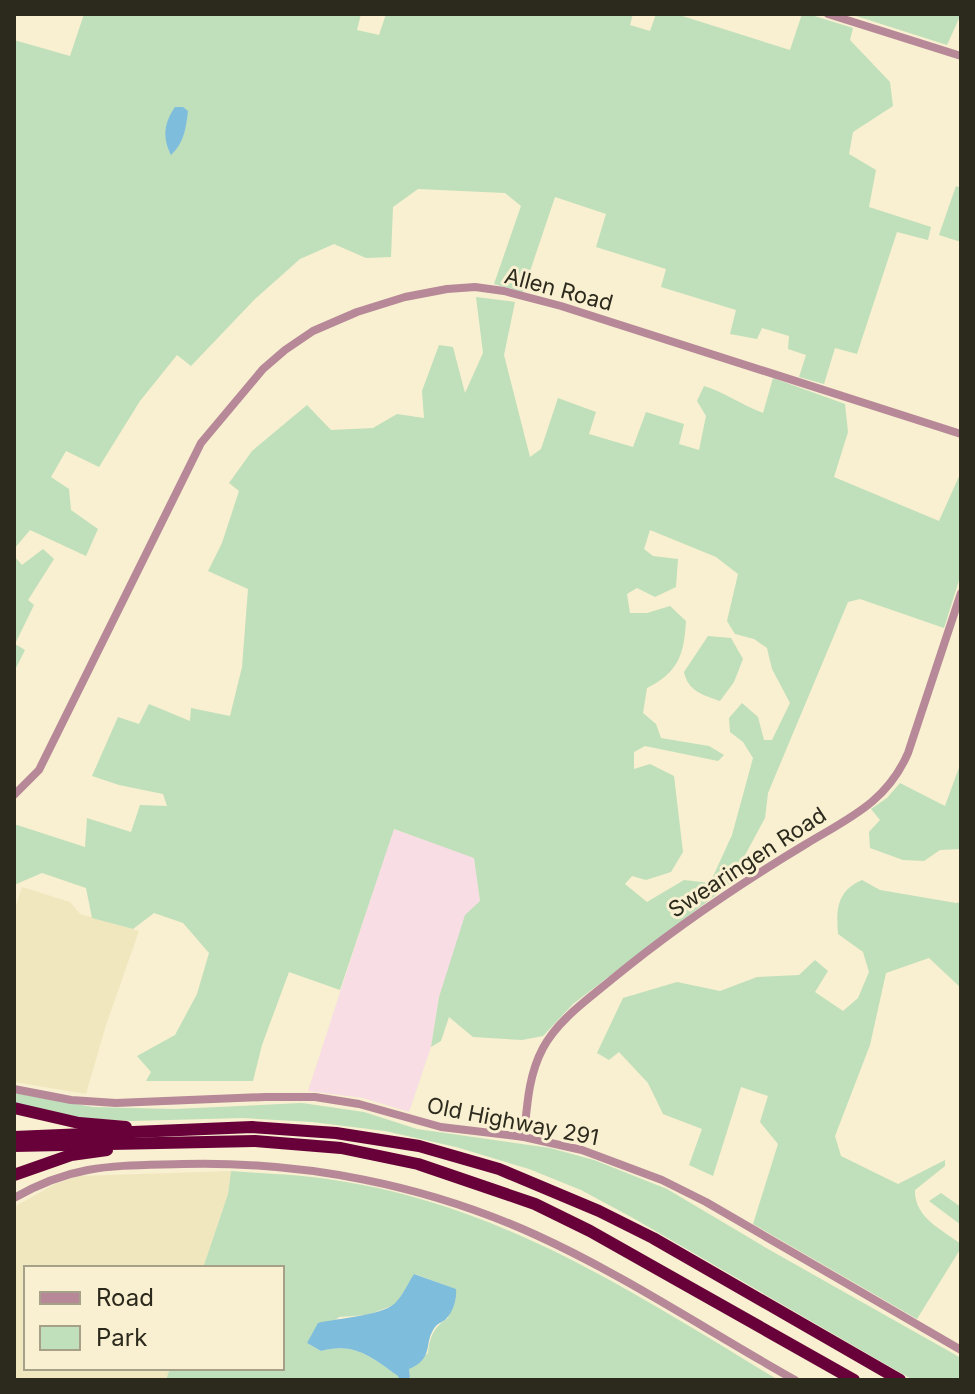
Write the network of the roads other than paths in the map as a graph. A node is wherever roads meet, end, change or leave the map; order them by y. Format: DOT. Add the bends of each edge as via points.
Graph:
graph roads {
  1 [pos="828,14"];
  2 [pos="961,56"];
  3 [pos="961,434"];
  4 [pos="961,593"];
  5 [pos="14,795"];
  6 [pos="14,1089"];
  7 [pos="14,1108"];
  8 [pos="149,1131"];
  9 [pos="14,1137"];
  10 [pos="524,1137"];
  11 [pos="174,1142"];
  12 [pos="14,1146"];
  13 [pos="14,1175"];
  14 [pos="14,1198"];
  15 [pos="961,1350"];
  16 [pos="795,1380"];
  17 [pos="854,1380"];
  18 [pos="900,1380"];
  1 -- 2 [label="street"];
  3 -- 5 [label="street, Allen Road" via="504,291 447,289 357,312 285,350 250,382 201,443 39,770"];
  4 -- 10 [label="street, Swearingen Road" via="908,753 886,791 722,895 573,1012 549,1037 536,1063"];
  6 -- 10 [label="street, Old Highway 291" via="99,1103 315,1097 441,1127"];
  7 -- 8 [label="highway"];
  8 -- 9 [label="highway"];
  8 -- 18 [label="highway" via="252,1127 336,1133 419,1146 499,1169 653,1238"];
  10 -- 15 [label="street, Old Highway 291" via="582,1150 662,1180"];
  11 -- 12 [label="highway"];
  11 -- 13 [label="highway" via="71,1155"];
  11 -- 17 [label="highway" via="341,1148 418,1164 535,1204"];
  14 -- 16 [label="street" via="49,1179 88,1169 218,1163 324,1172 402,1188 484,1213 548,1241"];
}
